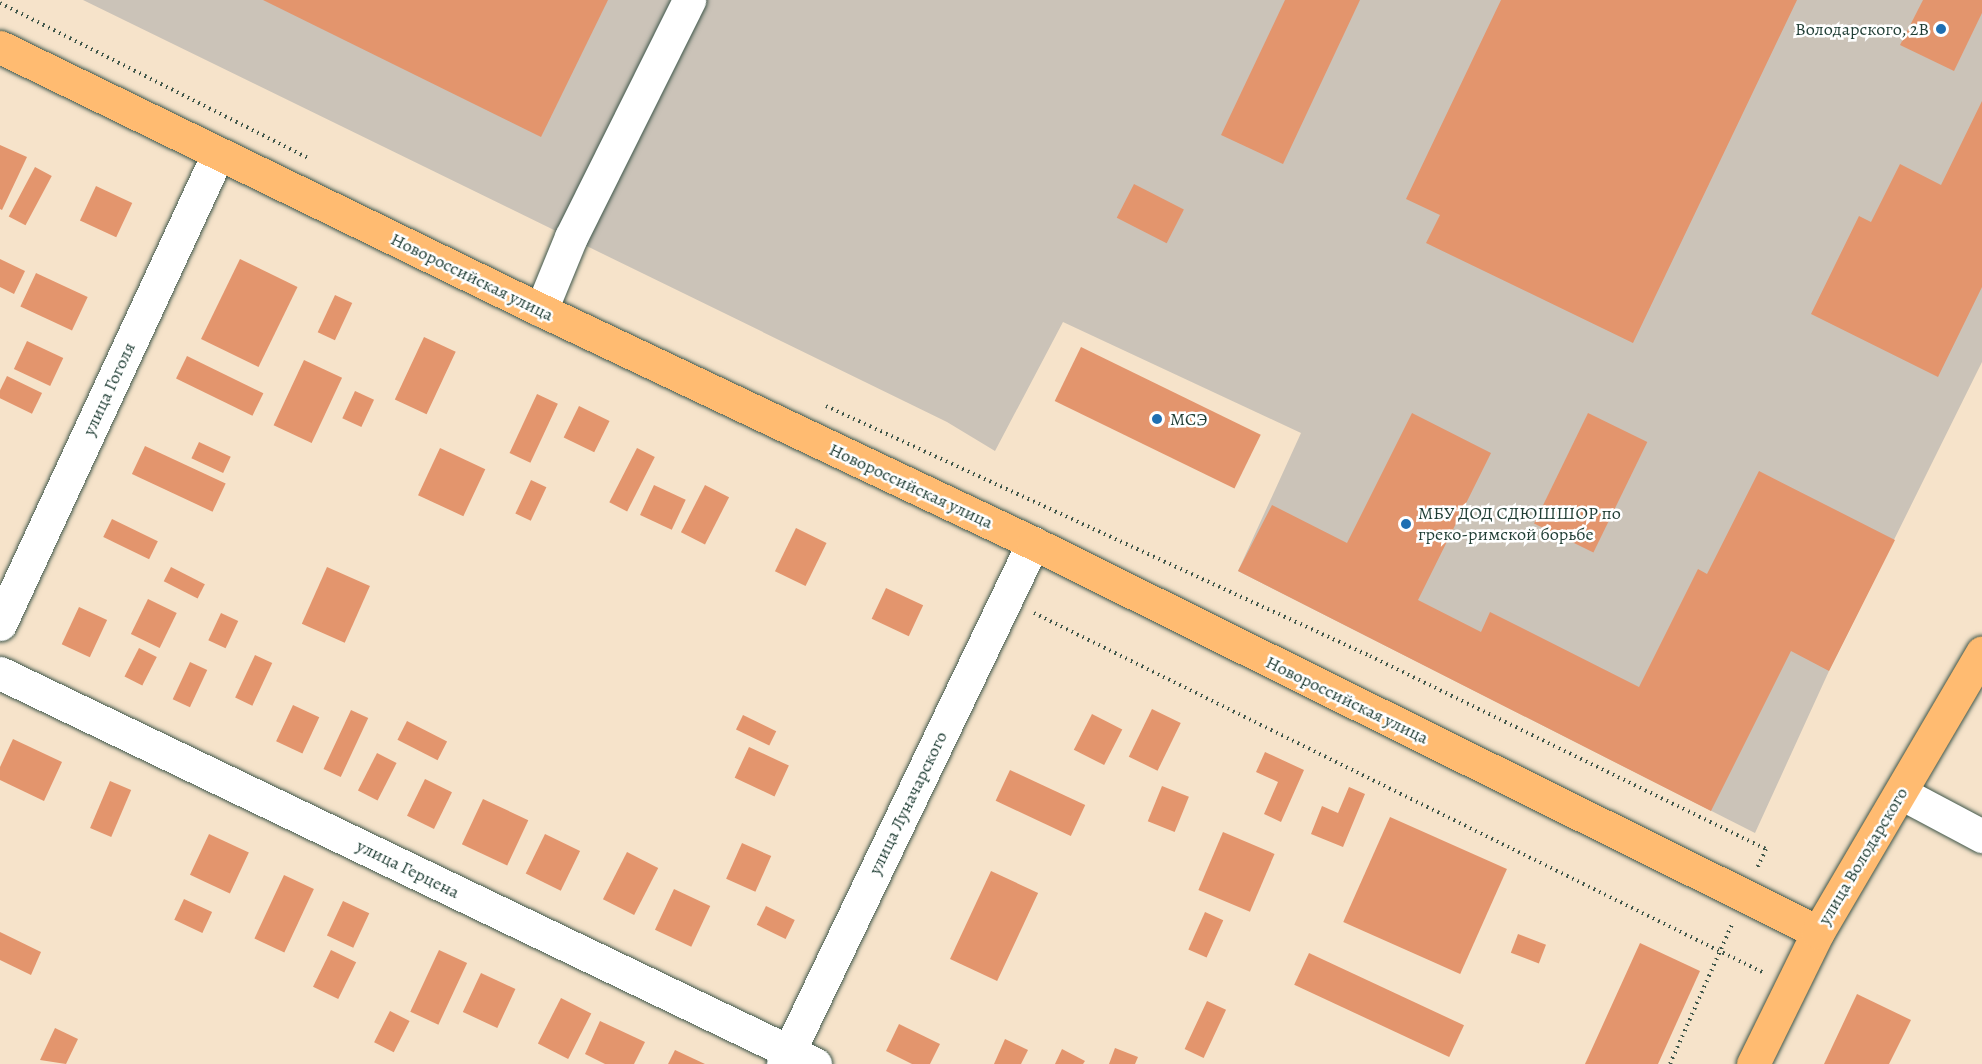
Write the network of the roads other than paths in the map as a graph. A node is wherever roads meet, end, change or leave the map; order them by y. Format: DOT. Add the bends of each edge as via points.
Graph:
graph roads {
  1 [pos="689,0"];
  2 [pos="0,47"];
  3 [pos="218,154"];
  4 [pos="541,310"];
  5 [pos="1033,543"];
  6 [pos="0,624"];
  7 [pos="1982,653"];
  8 [pos="0,673"];
  9 [pos="1901,793"];
  10 [pos="1982,836"];
  11 [pos="1818,932"];
  12 [pos="796,1060"];
  13 [pos="1753,1064"];
  1 -- 4 [label="street" via="571,237"];
  2 -- 3 [label="main road, Новороссийская улица"];
  3 -- 4 [label="main road, Новороссийская улица"];
  3 -- 6 [label="street, улица Гоголя"];
  4 -- 5 [label="main road, Новороссийская улица"];
  5 -- 11 [label="main road, Новороссийская улица"];
  5 -- 12 [label="street, улица Луначарского"];
  7 -- 9 [label="main road, улица Володарского"];
  8 -- 12 [label="street, улица Герцена"];
  9 -- 10 [label="street"];
  9 -- 11 [label="main road, улица Володарского"];
  11 -- 13 [label="main road, улица Володарского"];
}
